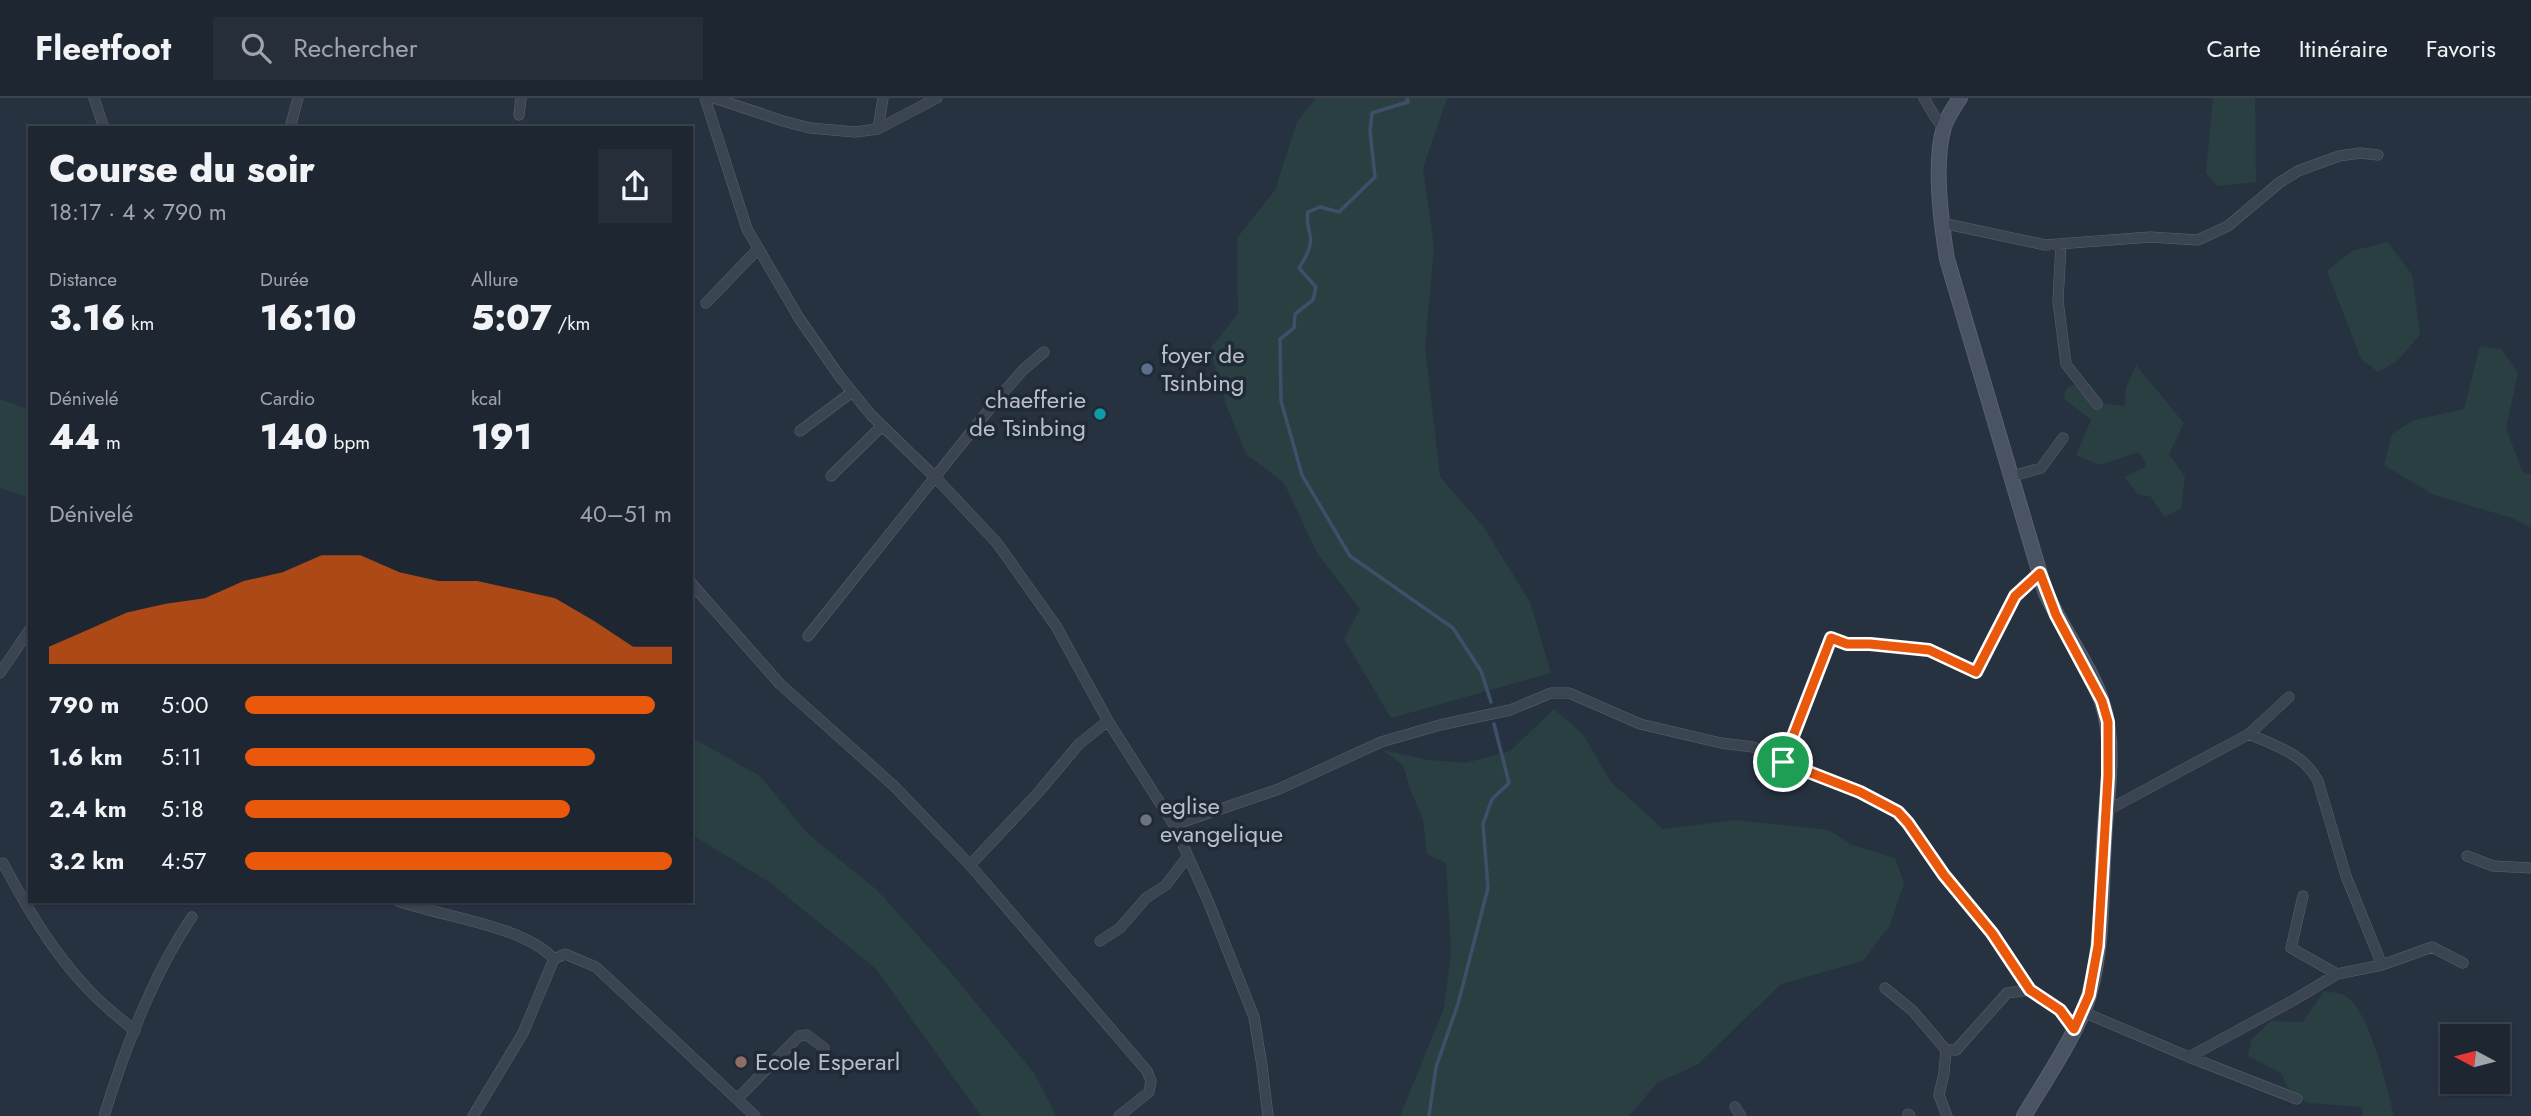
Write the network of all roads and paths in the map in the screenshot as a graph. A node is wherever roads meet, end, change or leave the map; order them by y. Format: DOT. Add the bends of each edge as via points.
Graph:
graph roads {
  1 [pos="94,98"];
  2 [pos="298,98"];
  3 [pos="521,98"];
  4 [pos="705,98"];
  5 [pos="714,98"];
  6 [pos="883,98"];
  7 [pos="937,98"];
  8 [pos="1960,98"];
  9 [pos="1922,99"];
  10 [pos="519,115"];
  11 [pos="103,126"];
  12 [pos="291,126"];
  13 [pos="1944,128"];
  14 [pos="878,129"];
  15 [pos="2378,155"];
  16 [pos="1942,223"];
  17 [pos="2061,244"];
  18 [pos="758,248"];
  19 [pos="706,303"];
  20 [pos="1044,352"];
  21 [pos="852,392"];
  22 [pos="2097,404"];
  23 [pos="882,426"];
  24 [pos="800,431"];
  25 [pos="2063,438"];
  26 [pos="831,476"];
  27 [pos="2013,476"];
  28 [pos="936,478"];
  29 [pos="2040,573"];
  30 [pos="693,585"];
  31 [pos="28,632"];
  32 [pos="807,636"];
  33 [pos="0,673"];
  34 [pos="2289,696"];
  35 [pos="1108,721"];
  36 [pos="2249,734"];
  37 [pos="1783,762"];
  38 [pos="2106,811"];
  39 [pos="1174,825"];
  40 [pos="1188,856"];
  41 [pos="2467,856"];
  42 [pos="4,863"];
  43 [pos="970,865"];
  44 [pos="2531,868"];
  45 [pos="2303,896"];
  46 [pos="405,903"];
  47 [pos="192,917"];
  48 [pos="1100,941"];
  49 [pos="554,959"];
  50 [pos="2463,963"];
  51 [pos="2382,965"];
  52 [pos="2337,974"];
  53 [pos="1885,988"];
  54 [pos="2030,990"];
  55 [pos="2083,1012"];
  56 [pos="2074,1029"];
  57 [pos="135,1031"];
  58 [pos="824,1048"];
  59 [pos="1946,1050"];
  60 [pos="2189,1057"];
  61 [pos="738,1098"];
  62 [pos="2297,1099"];
  63 [pos="104,1116"];
  64 [pos="473,1116"];
  65 [pos="755,1116"];
  66 [pos="1119,1116"];
  67 [pos="1268,1116"];
  68 [pos="1947,1116"];
  69 [pos="2025,1116"];
  1 -- 11 [label="street"];
  2 -- 12 [label="street"];
  3 -- 10 [label="street"];
  4 -- 18 [label="street" via="733,192"];
  5 -- 14 [label="street" via="810,128"];
  6 -- 14 [label="street"];
  7 -- 14 [label="street"];
  8 -- 13 [label="main road"];
  9 -- 13 [label="street"];
  13 -- 16 [label="main road"];
  15 -- 17 [label="street" via="2339,156 2298,172 2228,226 2198,240 2150,237"];
  16 -- 17 [label="street" via="2029,243"];
  16 -- 27 [label="main road" via="1954,285"];
  17 -- 22 [label="street" via="2058,301 2066,364"];
  18 -- 19 [label="street"];
  18 -- 21 [label="street" via="799,318"];
  20 -- 28 [label="street" via="1016,378"];
  21 -- 23 [label="street"];
  21 -- 24 [label="street"];
  23 -- 26 [label="street"];
  23 -- 28 [label="street"];
  25 -- 27 [label="street" via="2041,468"];
  27 -- 29 [label="main road"];
  28 -- 32 [label="street"];
  28 -- 35 [label="street" via="1004,553 1056,626"];
  29 -- 37 [label="street" via="2015,596 1976,672 1929,650 1847,644 1831,638"];
  29 -- 38 [label="main road" via="2105,712 2109,751"];
  30 -- 43 [label="street" via="780,684 894,786"];
  31 -- 33 [label="street"];
  34 -- 36 [label="street"];
  35 -- 39 [label="street"];
  35 -- 43 [label="street" via="1079,744"];
  36 -- 38 [label="street"];
  36 -- 51 [label="street" via="2293,754 2311,768 2346,876"];
  37 -- 39 [label="street" via="1753,747 1640,724 1569,693 1551,693 1510,710 1381,742 1279,789"];
  37 -- 54 [label="street" via="1898,812"];
  38 -- 55 [label="main road" via="2098,946"];
  39 -- 40 [label="street"];
  40 -- 48 [label="street" via="1166,886 1146,898 1120,928"];
  40 -- 67 [label="street" via="1254,1017"];
  41 -- 44 [label="street" via="2493,866"];
  42 -- 57 [label="street" via="47,940 87,989"];
  43 -- 66 [label="street" via="1147,1071 1149,1092"];
  45 -- 52 [label="street" via="2291,948"];
  46 -- 49 [label="street" via="510,933 545,949"];
  47 -- 57 [label="street" via="173,945"];
  49 -- 61 [label="street" via="565,954 596,967"];
  49 -- 64 [label="street" via="523,1033"];
  50 -- 51 [label="street" via="2432,947"];
  51 -- 52 [label="street"];
  52 -- 60 [label="street"];
  53 -- 59 [label="street" via="1913,1011"];
  54 -- 56 [label="street" via="2060,1010"];
  54 -- 59 [label="street" via="2007,993 1956,1050"];
  55 -- 56 [label="main road"];
  55 -- 60 [label="street"];
  56 -- 69 [label="main road"];
  57 -- 63 [label="street"];
  58 -- 61 [label="street" via="807,1035 799,1036"];
  59 -- 68 [label="street" via="1939,1095"];
  60 -- 62 [label="street"];
  61 -- 65 [label="street"];
}
